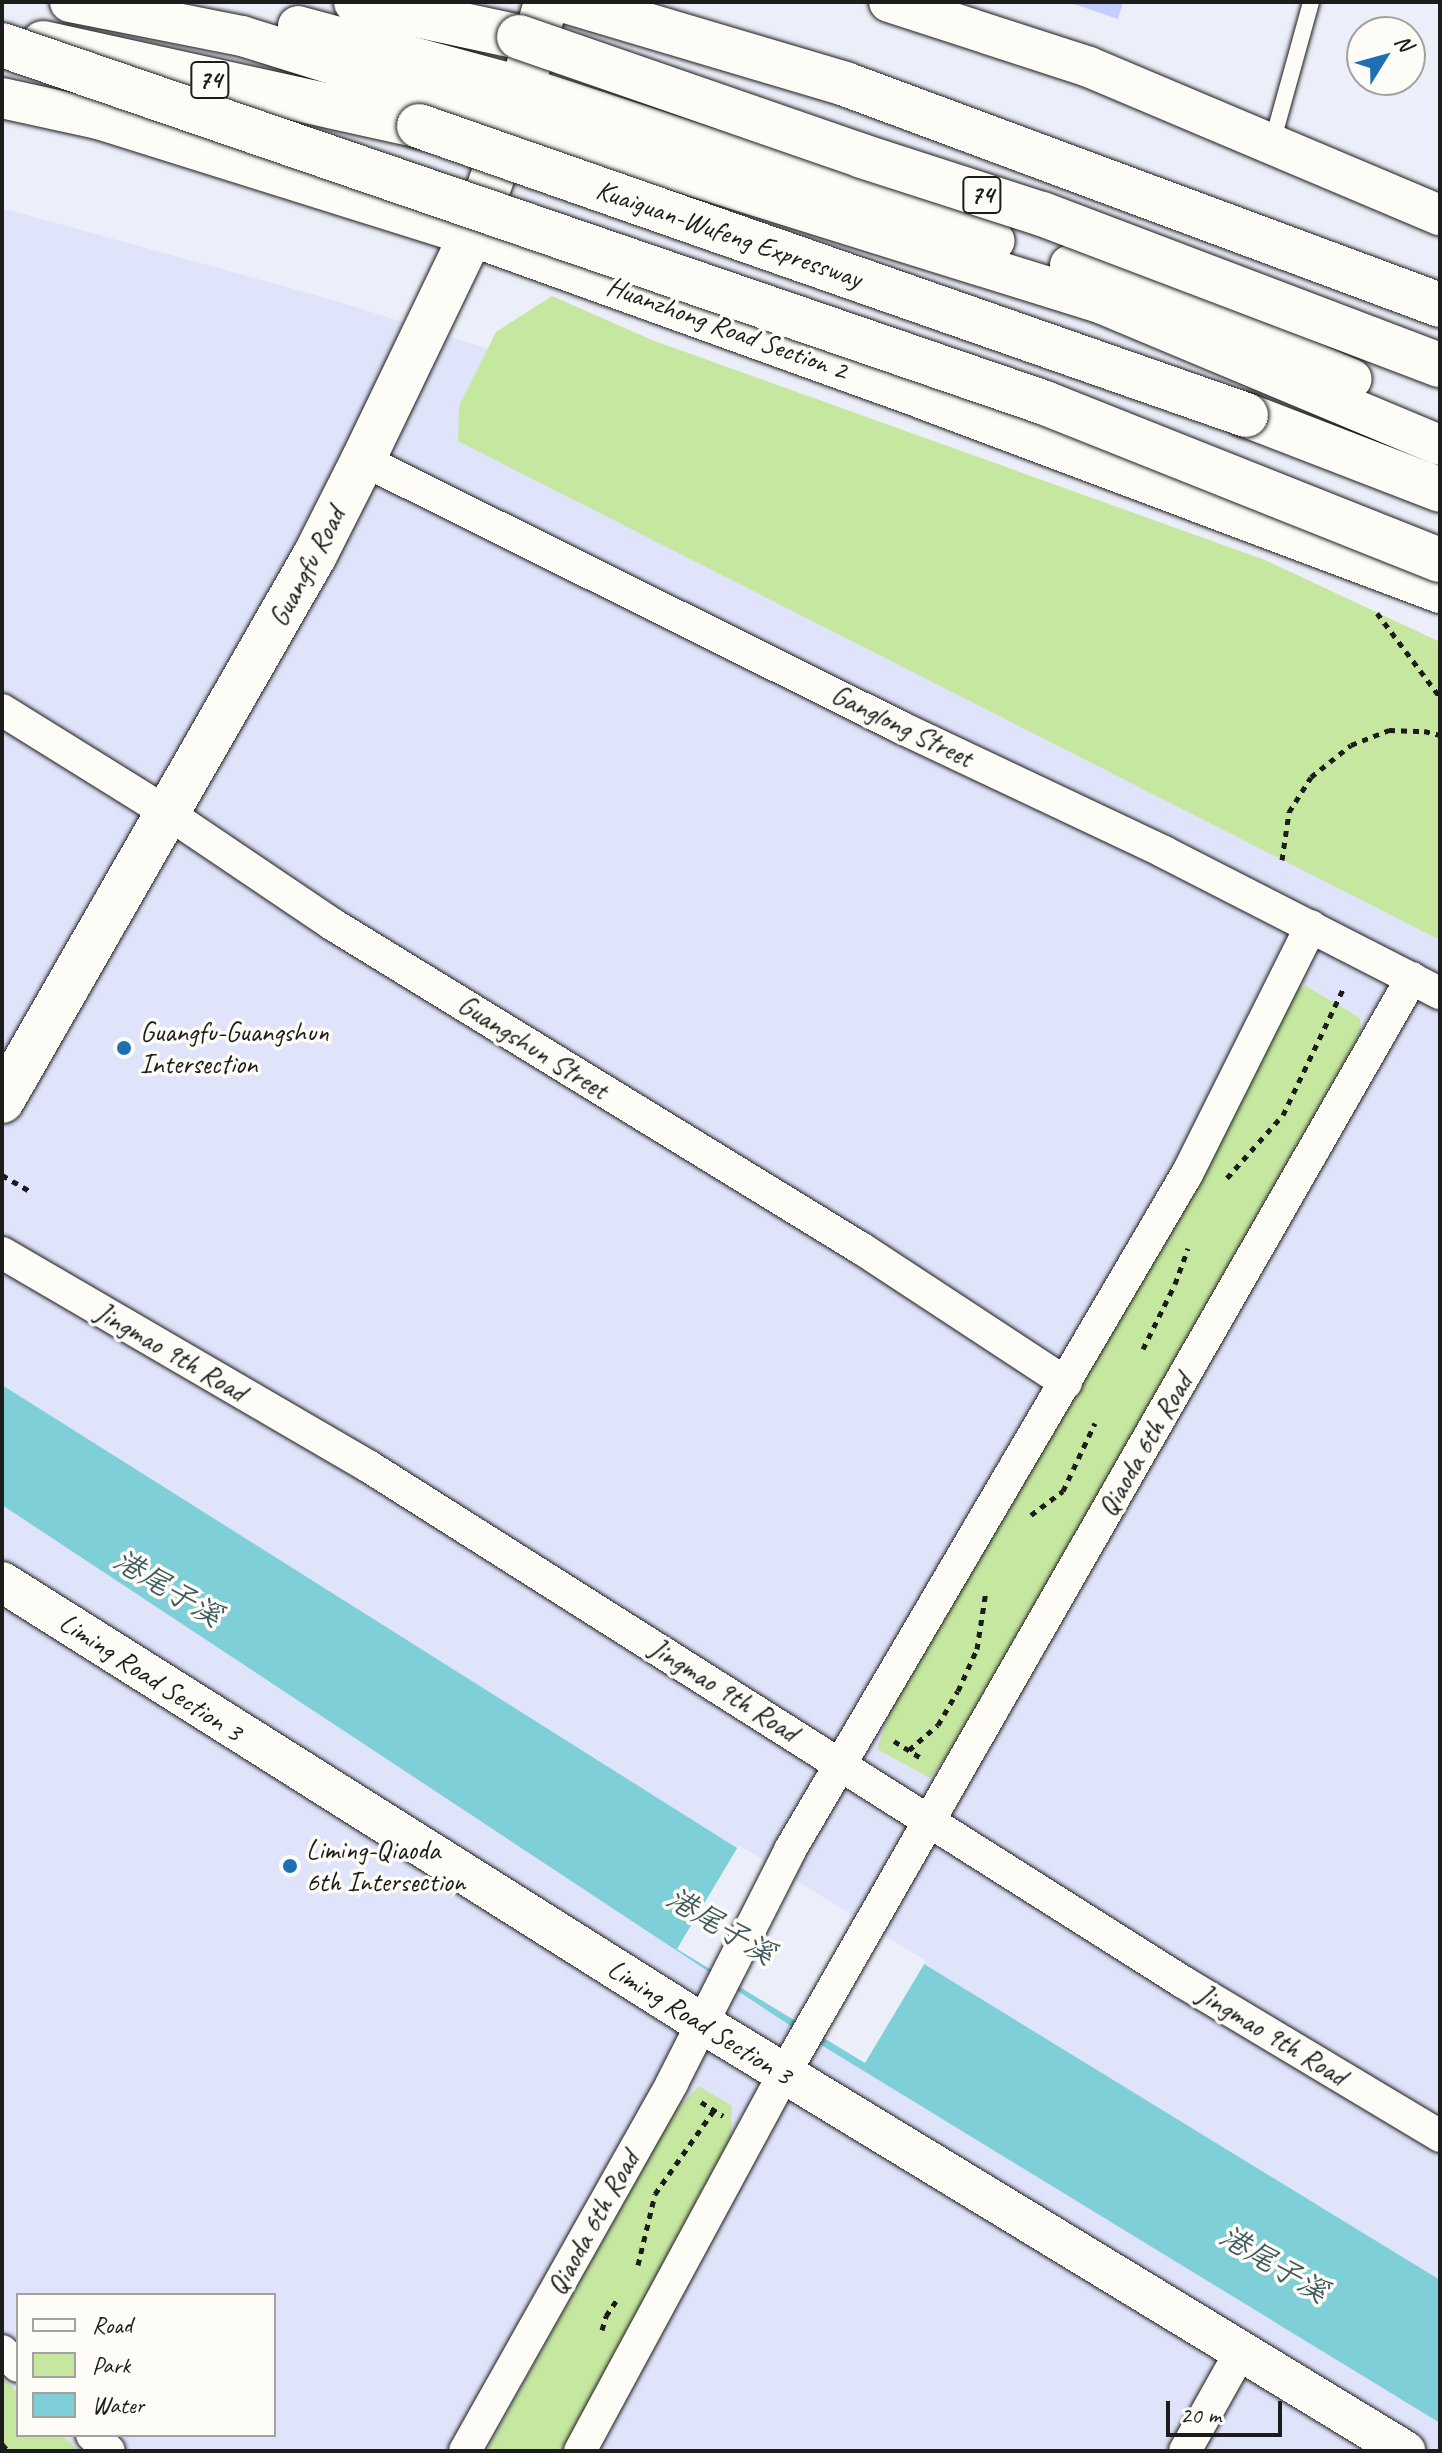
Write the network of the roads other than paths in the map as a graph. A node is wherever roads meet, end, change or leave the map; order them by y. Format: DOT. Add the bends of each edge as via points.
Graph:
graph roads {
  1 [pos="70,2"];
  2 [pos="207,2"];
  3 [pos="356,2"];
  4 [pos="546,2"];
  5 [pos="569,2"];
  6 [pos="889,2"];
  7 [pos="1311,2"];
  8 [pos="2,34"];
  9 [pos="2,45"];
  10 [pos="2,98"];
  11 [pos="519,102"];
  12 [pos="1271,144"];
  13 [pos="1440,215"];
  14 [pos="471,236"];
  15 [pos="1440,305"];
  16 [pos="1440,365"];
  17 [pos="1440,417"];
  18 [pos="1440,445"];
  19 [pos="363,460"];
  20 [pos="1440,490"];
  21 [pos="1440,560"];
  22 [pos="1440,593"];
  23 [pos="2,710"];
  24 [pos="166,812"];
  25 [pos="1311,926"];
  26 [pos="1426,986"];
  27 [pos="2,1101"];
  28 [pos="2,1253"];
  29 [pos="1066,1383"];
  30 [pos="2,1582"];
  31 [pos="840,1763"];
  32 [pos="930,1820"];
  33 [pos="710,2008"];
  34 [pos="792,2061"];
  35 [pos="1440,2136"];
  36 [pos="1240,2353"];
  37 [pos="94,2437"];
  38 [pos="109,2451"];
  39 [pos="465,2451"];
  40 [pos="580,2451"];
  41 [pos="1185,2451"];
  42 [pos="1405,2451"];
  1 -- 11 [label="street" via="242,36"];
  2 -- 11 [label="street"];
  3 -- 16 [label="main road, 74, bridge" via="519,37 1042,214"];
  4 -- 11 [label="main road, Guangfu Road"];
  5 -- 15 [label="main road" via="845,84"];
  6 -- 12 [label="street" via="1089,67"];
  7 -- 12 [label="lane"];
  8 -- 20 [label="main road, Kuaiguan-Wufeng Expressway / 74, bridge" via="419,126 1246,415"];
  9 -- 21 [label="main road, bridge" via="1045,403"];
  10 -- 14 [label="street, Huanzhong Road Section 2" via="98,119"];
  11 -- 14 [label="main road, Guangfu Road"];
  11 -- 17 [label="street" via="1146,290"];
  11 -- 18 [label="street" via="1100,303"];
  12 -- 13 [label="street"];
  14 -- 19 [label="main road, Guangfu Road"];
  14 -- 22 [label="street, Huanzhong Road Section 2"];
  19 -- 24 [label="main road, Guangfu Road" via="315,555"];
  19 -- 25 [label="street, Ganglong Street"];
  23 -- 24 [label="street, Guangshun Street"];
  24 -- 27 [label="main road, Guangfu Road"];
  24 -- 29 [label="street, Guangshun Street" via="332,924 862,1249"];
  25 -- 26 [label="street, Ganglong Street"];
  25 -- 29 [label="street" via="1187,1174"];
  26 -- 32 [label="street, Qiaoda 6th Road"];
  28 -- 31 [label="street, Jingmao 9th Road" via="368,1466"];
  29 -- 31 [label="street"];
  30 -- 33 [label="street, Liming Road Section 3"];
  31 -- 32 [label="street, Jingmao 9th Road"];
  31 -- 33 [label="street, Qiaoda 6th Road"];
  32 -- 34 [label="street, Qiaoda 6th Road"];
  32 -- 35 [label="street, Jingmao 9th Road" via="1183,1982"];
  33 -- 34 [label="street, Liming Road Section 3"];
  33 -- 39 [label="street, Qiaoda 6th Road"];
  34 -- 36 [label="street, Liming Road Section 3"];
  34 -- 40 [label="street"];
  36 -- 41 [label="street"];
  36 -- 42 [label="street, Liming Road Section 3"];
  37 -- 38 [label="street"];
}
